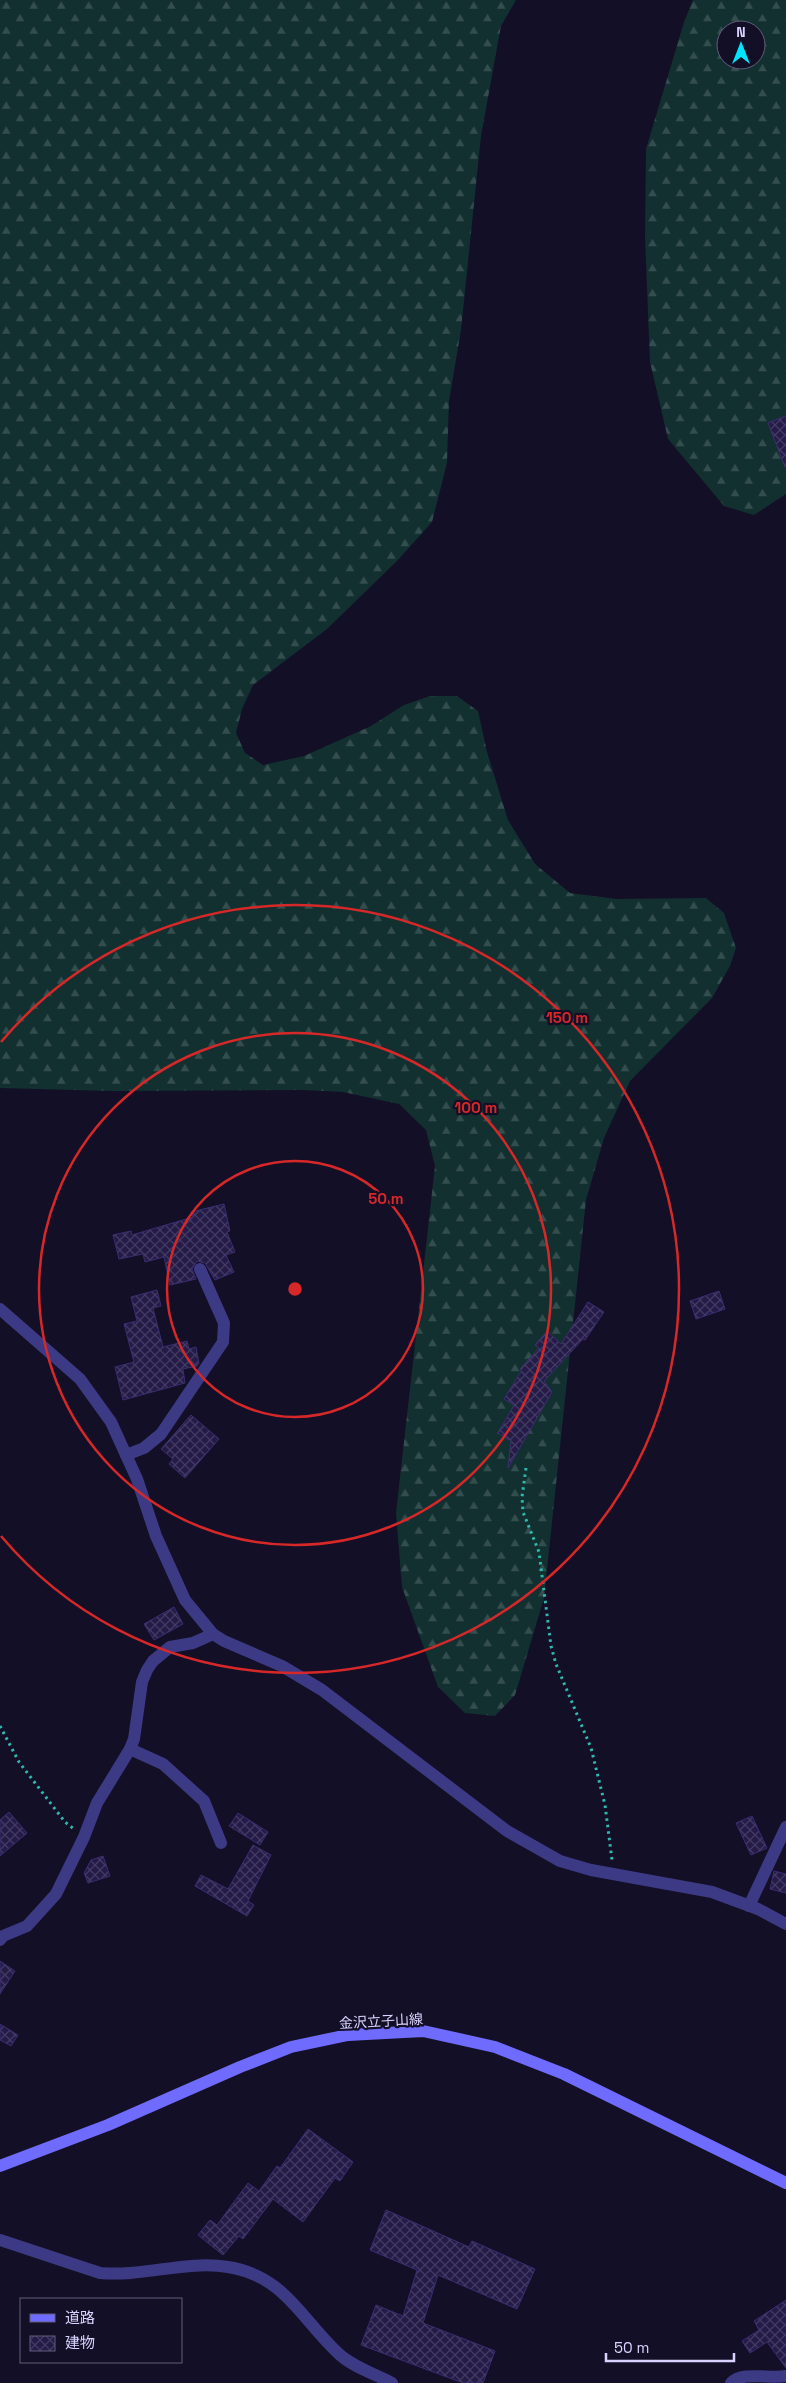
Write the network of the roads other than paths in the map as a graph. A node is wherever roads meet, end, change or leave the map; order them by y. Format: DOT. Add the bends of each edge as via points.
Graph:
graph roads {
  1 [pos="200,1269"];
  2 [pos="0,1309"];
  3 [pos="126,1455"];
  4 [pos="213,1634"];
  5 [pos="130,1750"];
  6 [pos="786,1827"];
  7 [pos="221,1843"];
  8 [pos="749,1906"];
  9 [pos="786,1924"];
  10 [pos="0,1940"];
  11 [pos="0,2166"];
  12 [pos="786,2183"];
  13 [pos="0,2240"];
  14 [pos="786,2376"];
  15 [pos="392,2383"];
  16 [pos="731,2383"];
  1 -- 3 [label="street" via="224,1323 223,1342 161,1434 144,1448"];
  2 -- 3 [label="street" via="80,1379 111,1422"];
  3 -- 4 [label="street" via="156,1536 185,1600"];
  4 -- 5 [label="street" via="170,1648 146,1670"];
  4 -- 8 [label="street" via="282,1666 322,1690 507,1831 560,1861 712,1892"];
  5 -- 7 [label="street" via="164,1764 204,1802"];
  5 -- 10 [label="street" via="97,1804 84,1837 49,1904 27,1926"];
  6 -- 8 [label="street"];
  8 -- 9 [label="street"];
  11 -- 12 [label="street, 金沢立子山線" via="108,2125 291,2047 348,2035 422,2031 494,2047 564,2074"];
  13 -- 15 [label="street" via="100,2273 155,2272 210,2264 244,2270 284,2292 340,2354"];
  14 -- 16 [label="street" via="744,2376"];
}
